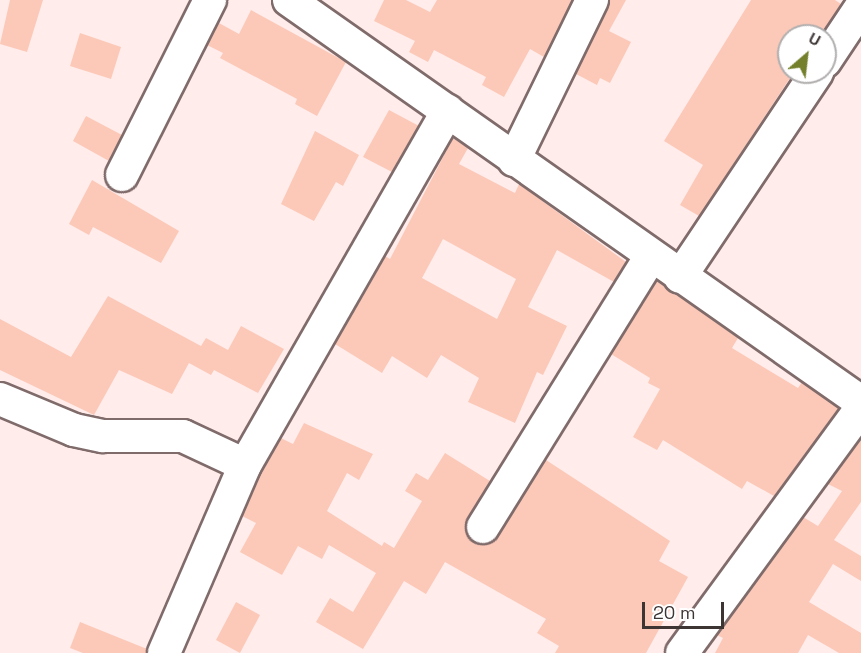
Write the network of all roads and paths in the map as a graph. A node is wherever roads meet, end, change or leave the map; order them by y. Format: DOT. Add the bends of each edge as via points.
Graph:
graph roads {
  1 [pos="210,0"];
  2 [pos="289,0"];
  3 [pos="592,0"];
  4 [pos="861,7"];
  5 [pos="837,43"];
  6 [pos="809,84"];
  7 [pos="448,111"];
  8 [pos="514,160"];
  9 [pos="122,175"];
  10 [pos="651,256"];
  11 [pos="680,277"];
  12 [pos="0,399"];
  13 [pos="861,402"];
  14 [pos="861,408"];
  15 [pos="245,465"];
  16 [pos="483,527"];
  17 [pos="164,653"];
  18 [pos="682,653"];
  1 -- 9 [label="street"];
  2 -- 7 [label="street"];
  3 -- 8 [label="street"];
  4 -- 5 [label="street"];
  6 -- 11 [label="street"];
  7 -- 8 [label="street"];
  7 -- 15 [label="street"];
  8 -- 10 [label="street"];
  10 -- 11 [label="street"];
  10 -- 16 [label="street"];
  11 -- 13 [label="street"];
  12 -- 15 [label="street" via="74,430 103,436 183,436"];
  14 -- 18 [label="street"];
  15 -- 17 [label="street"];
}
